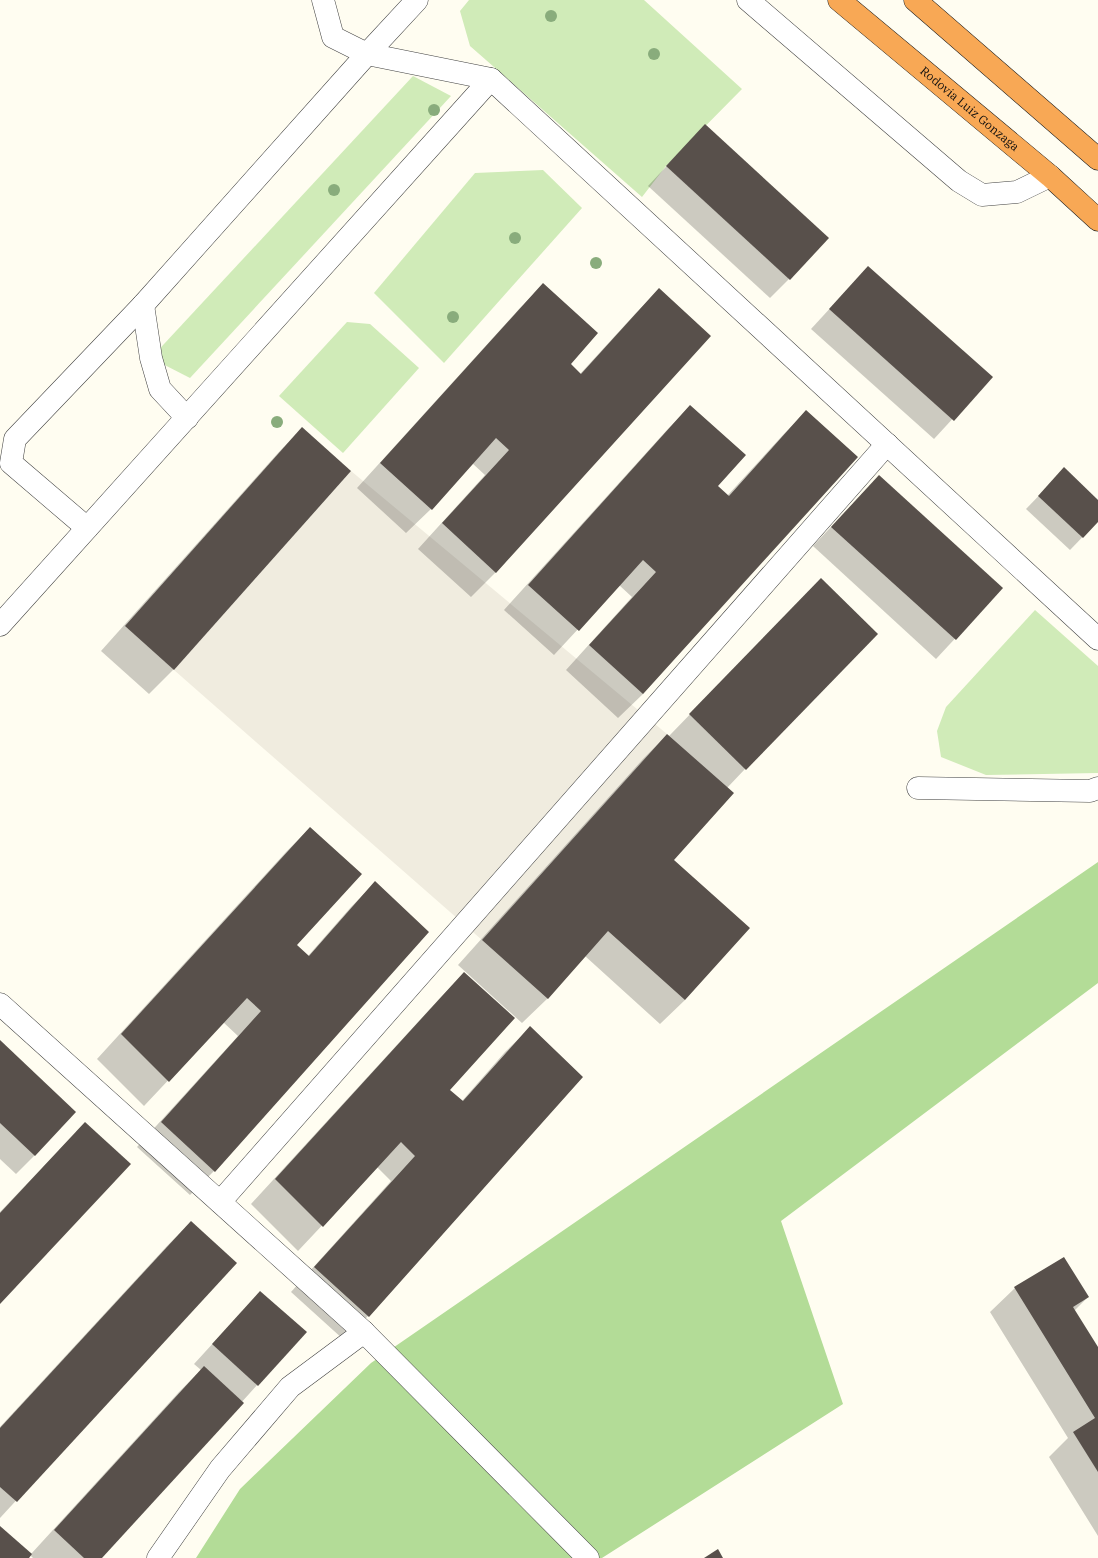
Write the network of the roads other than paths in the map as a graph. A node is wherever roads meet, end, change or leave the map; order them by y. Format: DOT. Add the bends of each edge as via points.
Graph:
graph roads {
  1 [pos="323,0"];
  2 [pos="416,0"];
  3 [pos="748,0"];
  4 [pos="840,0"];
  5 [pos="915,0"];
  6 [pos="367,54"];
  7 [pos="491,79"];
  8 [pos="1098,159"];
  9 [pos="1050,176"];
  10 [pos="1098,220"];
  11 [pos="143,305"];
  12 [pos="186,418"];
  13 [pos="887,444"];
  14 [pos="87,528"];
  15 [pos="0,625"];
  16 [pos="1098,639"];
  17 [pos="918,788"];
  18 [pos="1098,788"];
  19 [pos="0,1004"];
  20 [pos="220,1202"];
  21 [pos="364,1332"];
  22 [pos="158,1558"];
  23 [pos="588,1558"];
  1 -- 6 [label="lane" via="333,37"];
  2 -- 6 [label="lane"];
  3 -- 9 [label="lane" via="959,181 982,195 1017,192"];
  4 -- 9 [label="highway, Rodovia Luiz Gonzaga"];
  5 -- 8 [label="highway"];
  6 -- 7 [label="lane"];
  6 -- 11 [label="lane"];
  7 -- 12 [label="lane"];
  7 -- 13 [label="lane"];
  9 -- 10 [label="highway, Rodovia Luiz Gonzaga"];
  11 -- 12 [label="lane" via="151,358 160,389"];
  11 -- 14 [label="lane" via="15,439 11,463"];
  12 -- 14 [label="lane"];
  13 -- 16 [label="lane"];
  13 -- 20 [label="lane"];
  14 -- 15 [label="lane"];
  17 -- 18 [label="lane"];
  19 -- 20 [label="lane"];
  20 -- 21 [label="lane"];
  21 -- 22 [label="lane" via="290,1387 220,1469"];
  21 -- 23 [label="lane"];
}
